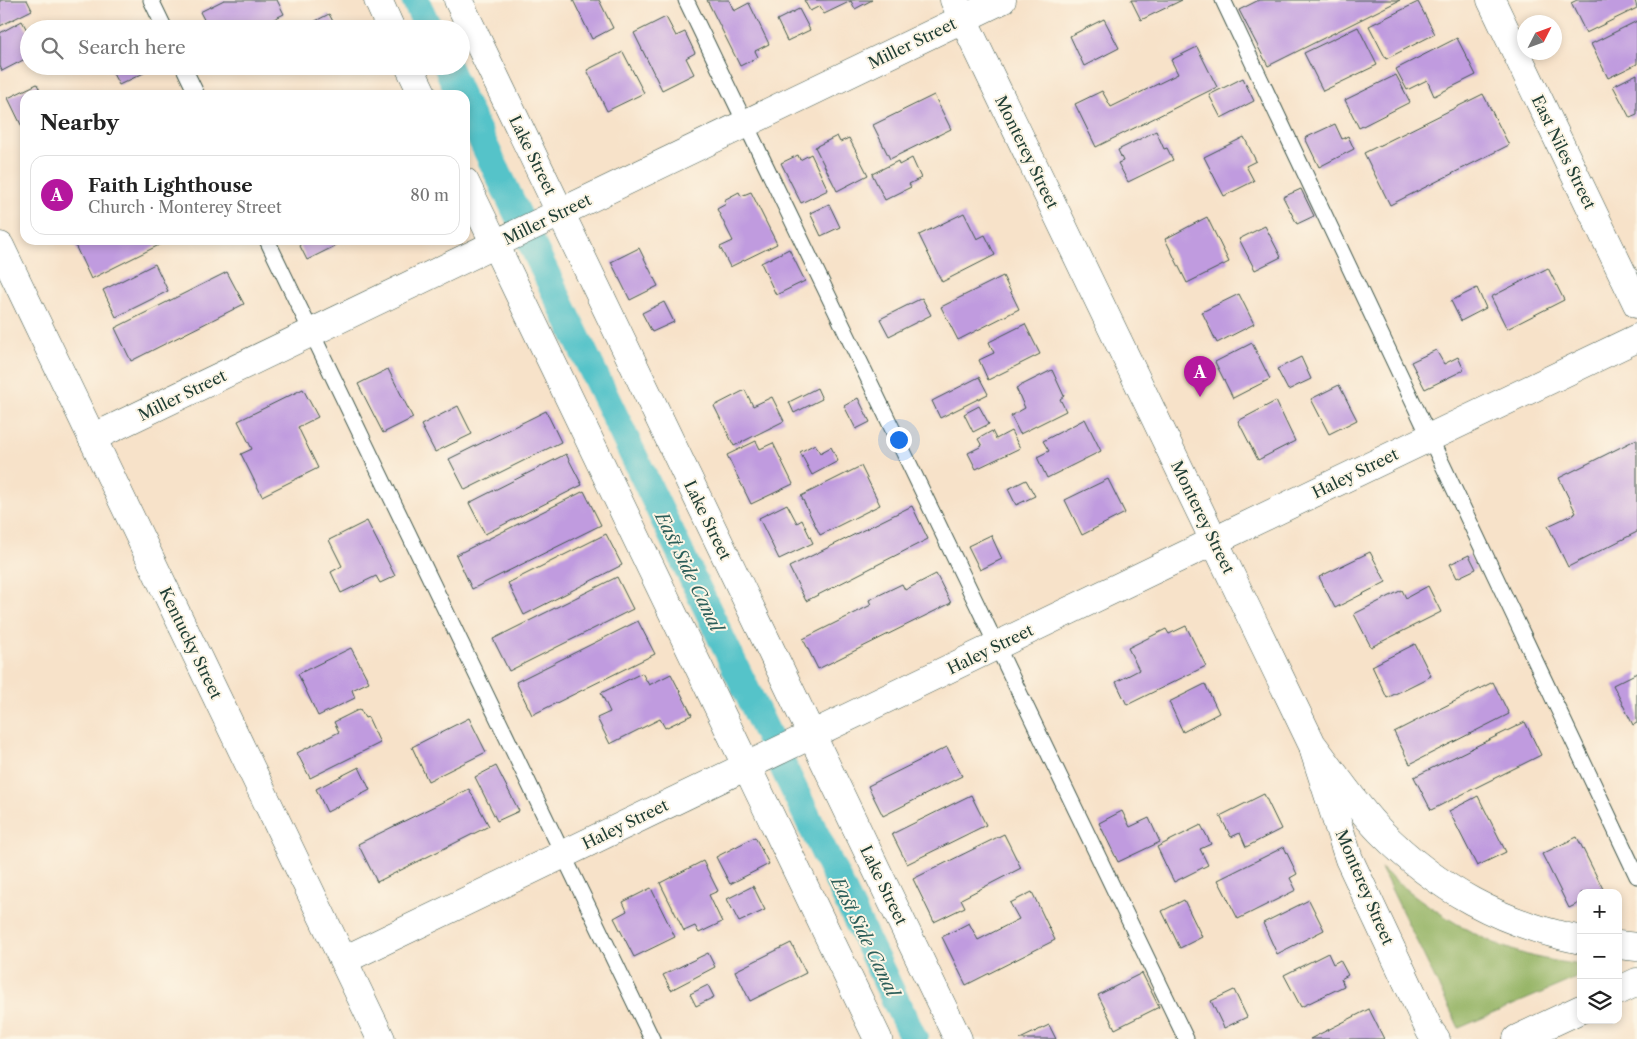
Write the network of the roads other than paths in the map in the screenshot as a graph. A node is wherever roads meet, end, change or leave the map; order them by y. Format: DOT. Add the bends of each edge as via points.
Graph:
graph roads {
  1 [pos="151,0"];
  2 [pos="378,0"];
  3 [pos="458,0"];
  4 [pos="686,0"];
  5 [pos="1002,0"];
  6 [pos="1223,0"];
  7 [pos="1491,0"];
  8 [pos="959,9"];
  9 [pos="161,20"];
  10 [pos="388,20"];
  11 [pos="468,20"];
  12 [pos="470,25"];
  13 [pos="187,75"];
  14 [pos="414,75"];
  15 [pos="195,90"];
  16 [pos="421,90"];
  17 [pos="745,123"];
  18 [pos="470,192"];
  19 [pos="560,212"];
  20 [pos="495,244"];
  21 [pos="269,245"];
  22 [pos="0,246"];
  23 [pos="1637,304"];
  24 [pos="311,332"];
  25 [pos="1637,338"];
  26 [pos="1430,437"];
  27 [pos="92,438"];
  28 [pos="1214,541"];
  29 [pos="996,646"];
  30 [pos="812,735"];
  31 [pos="1312,744"];
  32 [pos="746,766"];
  33 [pos="562,855"];
  34 [pos="1637,876"];
  35 [pos="1577,939"];
  36 [pos="1622,946"];
  37 [pos="1637,948"];
  38 [pos="344,960"];
  39 [pos="1637,982"];
  40 [pos="1622,989"];
  41 [pos="1577,1011"];
  42 [pos="381,1039"];
  43 [pos="652,1039"];
  44 [pos="878,1039"];
  45 [pos="958,1039"];
  46 [pos="1186,1039"];
  47 [pos="1436,1039"];
  48 [pos="1517,1039"];
  1 -- 9 [label="lane"];
  2 -- 10 [label="street"];
  3 -- 11 [label="street, Lake Street"];
  4 -- 17 [label="lane"];
  5 -- 8 [label="street, Miller Street"];
  6 -- 26 [label="lane"];
  7 -- 23 [label="street, East Niles Street"];
  8 -- 17 [label="street, Miller Street"];
  8 -- 28 [label="street, Monterey Street"];
  12 -- 19 [label="street, Lake Street"];
  13 -- 15 [label="lane"];
  14 -- 16 [label="street"];
  17 -- 19 [label="street, Miller Street"];
  17 -- 29 [label="lane"];
  18 -- 20 [label="street"];
  19 -- 20 [label="street, Miller Street"];
  19 -- 30 [label="street, Lake Street"];
  20 -- 24 [label="street, Miller Street"];
  20 -- 32 [label="street"];
  21 -- 24 [label="lane"];
  22 -- 27 [label="street, Kentucky Street"];
  24 -- 27 [label="street, Miller Street"];
  24 -- 33 [label="lane"];
  25 -- 26 [label="street, Haley Street"];
  26 -- 28 [label="street, Haley Street"];
  26 -- 34 [label="lane"];
  27 -- 38 [label="street, Kentucky Street"];
  28 -- 29 [label="street, Haley Street"];
  28 -- 31 [label="street, Monterey Street"];
  29 -- 30 [label="street, Haley Street"];
  29 -- 46 [label="lane"];
  30 -- 32 [label="street, Haley Street"];
  30 -- 45 [label="street, Lake Street"];
  31 -- 35 [label="street" via="1379,830 1418,866 1457,894 1502,917 1550,934"];
  31 -- 47 [label="street, Monterey Street" via="1349,859"];
  32 -- 33 [label="street, Haley Street"];
  32 -- 44 [label="street"];
  33 -- 38 [label="street, Haley Street"];
  33 -- 43 [label="lane"];
  36 -- 37 [label="street"];
  38 -- 42 [label="street, Kentucky Street"];
  39 -- 40 [label="street"];
  41 -- 48 [label="street"];
}
